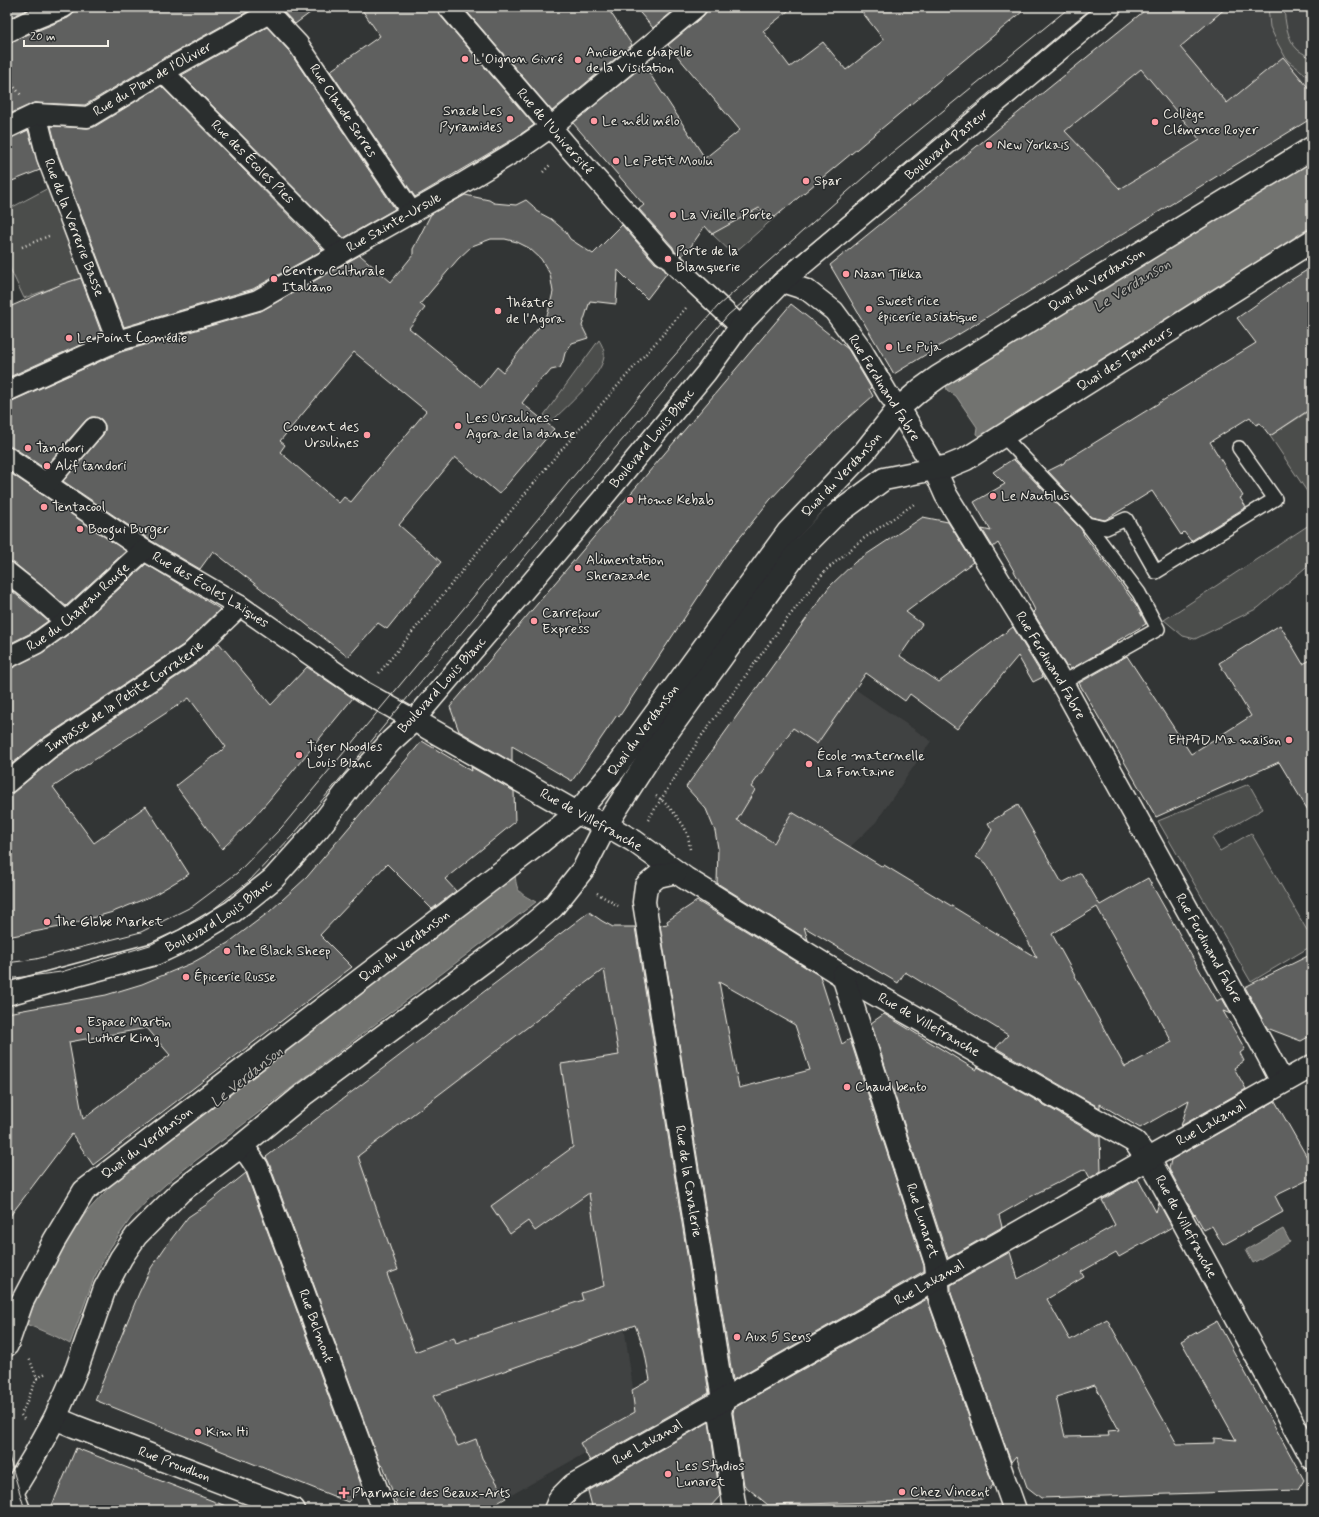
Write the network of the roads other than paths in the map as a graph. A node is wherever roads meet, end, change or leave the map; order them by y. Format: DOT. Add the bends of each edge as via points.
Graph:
graph roads {
  1 [pos="64,7"];
  2 [pos="448,7"];
  3 [pos="696,7"];
  4 [pos="1111,7"];
  5 [pos="269,13"];
  6 [pos="7,32"];
  7 [pos="163,72"];
  8 [pos="36,114"];
  9 [pos="551,127"];
  10 [pos="7,128"];
  11 [pos="1312,148"];
  12 [pos="412,213"];
  13 [pos="1312,241"];
  14 [pos="342,252"];
  15 [pos="782,282"];
  16 [pos="740,326"];
  17 [pos="117,340"];
  18 [pos="7,391"];
  19 [pos="899,408"];
  20 [pos="94,428"];
  21 [pos="1004,437"];
  22 [pos="1239,448"];
  23 [pos="7,457"];
  24 [pos="934,468"];
  25 [pos="46,484"];
  26 [pos="1087,524"];
  27 [pos="144,550"];
  28 [pos="7,572"];
  29 [pos="240,606"];
  30 [pos="66,622"];
  31 [pos="7,658"];
  32 [pos="1062,683"];
  33 [pos="414,720"];
  34 [pos="7,783"];
  35 [pos="577,813"];
  36 [pos="606,825"];
  37 [pos="676,872"];
  38 [pos="843,976"];
  39 [pos="7,994"];
  40 [pos="1301,1076"];
  41 [pos="240,1147"];
  42 [pos="1148,1159"];
  43 [pos="938,1278"];
  44 [pos="14,1304"];
  45 [pos="7,1345"];
  46 [pos="722,1400"];
  47 [pos="55,1418"];
  48 [pos="1312,1458"];
  49 [pos="11,1495"];
  50 [pos="294,1510"];
  51 [pos="384,1510"];
  52 [pos="555,1510"];
  53 [pos="735,1510"];
  54 [pos="1015,1510"];
  1 -- 6 [label="street"];
  2 -- 9 [label="street, Rue de l'Université"];
  3 -- 9 [label="street, Rue Sainte-Ursule"];
  4 -- 15 [label="street, Boulevard Pasteur"];
  5 -- 7 [label="street, Rue du Plan de l'Olivier"];
  5 -- 12 [label="street, Rue Claude Serres" via="298,44"];
  7 -- 8 [label="street, Rue du Plan de l'Olivier" via="88,117"];
  7 -- 14 [label="street, Rue des Écoles Pies"];
  8 -- 10 [label="street, Rue du Plan de l'Olivier"];
  8 -- 17 [label="street, Rue de la Verrerie Basse" via="47,157"];
  9 -- 12 [label="street, Rue Sainte-Ursule"];
  9 -- 16 [label="street, Rue de l'Université" via="668,259"];
  11 -- 19 [label="street, Quai du Verdanson" via="938,377"];
  12 -- 14 [label="street, Rue Sainte-Ursule"];
  13 -- 21 [label="street, Quai des Tanneurs"];
  14 -- 17 [label="street, Rue Sainte-Ursule" via="258,300"];
  15 -- 16 [label="street, Boulevard Louis Blanc"];
  15 -- 19 [label="street, Rue Ferdinand Fabre" via="807,290 834,311"];
  16 -- 33 [label="street, Boulevard Louis Blanc" via="706,373 618,480"];
  17 -- 18 [label="street, Rue Sainte-Ursule"];
  19 -- 24 [label="street, Rue Ferdinand Fabre"];
  19 -- 35 [label="street, Quai du Verdanson" via="865,451 788,532 615,770"];
  20 -- 25 [label="street"];
  21 -- 24 [label="street, Quai des Tanneurs" via="966,460"];
  21 -- 26 [label="lane"];
  22 -- 26 [label="lane" via="1275,499 1156,572 1126,519 1106,528"];
  23 -- 25 [label="street, Rue des Écoles Laïques"];
  24 -- 32 [label="street, Rue Ferdinand Fabre" via="946,495"];
  24 -- 36 [label="street, Quai du Verdanson" via="884,479 834,516 797,553 651,755"];
  25 -- 27 [label="street, Rue des Écoles Laïques"];
  26 -- 32 [label="lane" via="1139,593 1158,629"];
  27 -- 29 [label="street, Rue des Écoles Laïques"];
  27 -- 30 [label="street, Rue du Chapeau Rouge"];
  28 -- 30 [label="street"];
  29 -- 33 [label="street, Rue des Écoles Laïques" via="364,692"];
  29 -- 34 [label="street, Impasse de la Petite Corraterie" via="190,654 48,749"];
  30 -- 31 [label="street, Rue du Chapeau Rouge" via="37,643"];
  32 -- 40 [label="street, Rue Ferdinand Fabre" via="1268,1055"];
  33 -- 35 [label="street, Rue de Villefranche"];
  33 -- 39 [label="street, Boulevard Louis Blanc" via="354,782 318,829 273,879 232,912 185,940 155,954"];
  35 -- 36 [label="street, Rue de Villefranche"];
  35 -- 44 [label="street, Quai du Verdanson" via="84,1191"];
  36 -- 37 [label="street, Rue de Villefranche" via="634,841"];
  36 -- 41 [label="street, Quai du Verdanson" via="584,868 552,907 521,934 303,1095"];
  37 -- 38 [label="street, Rue de Villefranche"];
  37 -- 46 [label="street, Rue de la Cavalerie" via="658,876 646,886 644,902"];
  38 -- 42 [label="street, Rue de Villefranche" via="1135,1142"];
  38 -- 43 [label="street, Rue Lunaret" via="934,1256"];
  40 -- 42 [label="street, Rue Lakanal"];
  41 -- 47 [label="street, Quai du Verdanson" via="182,1191 136,1236 105,1288 77,1368"];
  41 -- 51 [label="street, Rue Belmont" via="257,1168"];
  42 -- 43 [label="street, Rue Lakanal"];
  42 -- 48 [label="street, Rue de Villefranche"];
  43 -- 46 [label="street, Rue Lakanal"];
  43 -- 54 [label="street, Rue Lunaret" via="939,1296"];
  44 -- 45 [label="street, Quai du Verdanson"];
  46 -- 52 [label="street, Rue Lakanal" via="573,1485 560,1498"];
  46 -- 53 [label="street, Rue de la Cavalerie" via="720,1412"];
  47 -- 49 [label="street, Quai du Verdanson"];
  47 -- 50 [label="street, Rue Proudhon"];
}
